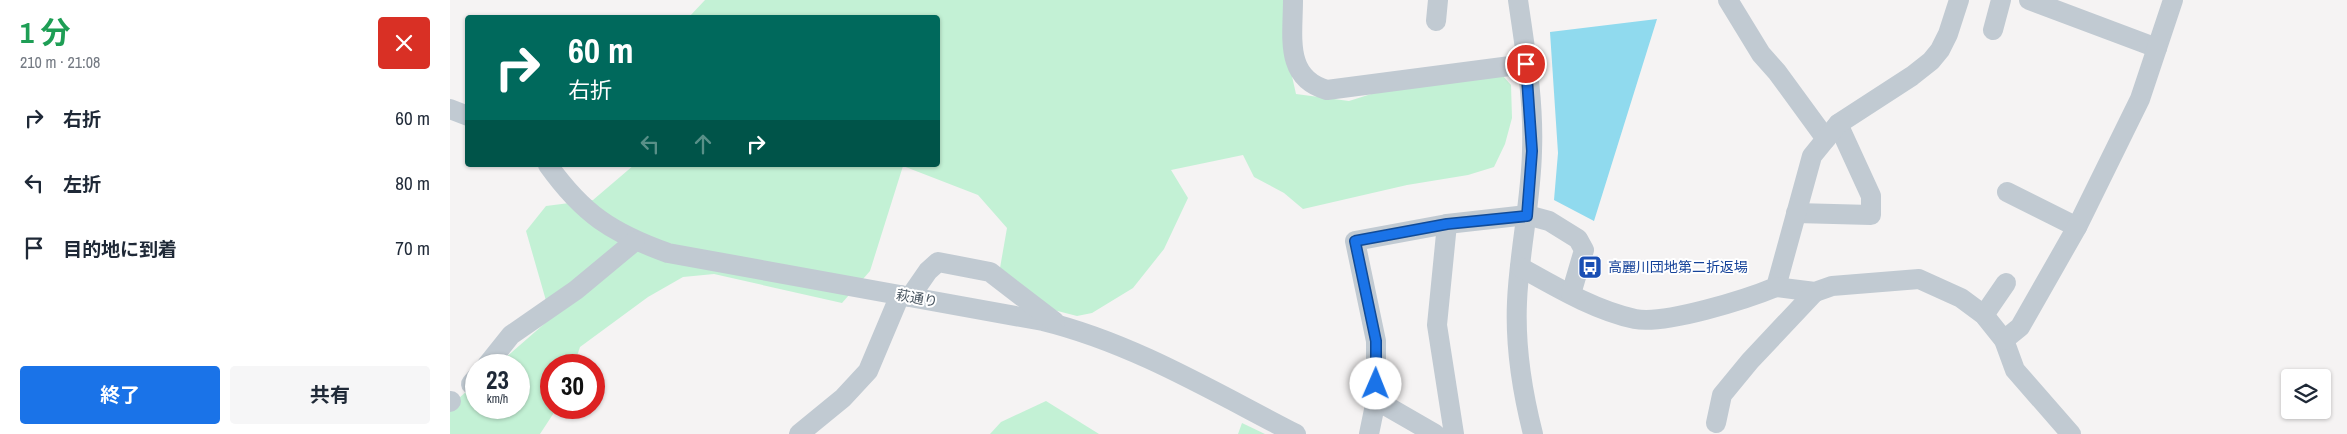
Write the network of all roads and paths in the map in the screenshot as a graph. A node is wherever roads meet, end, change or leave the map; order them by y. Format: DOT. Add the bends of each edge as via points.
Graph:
graph roads {
  1 [pos="1293,0"];
  2 [pos="1438,0"];
  3 [pos="1518,0"];
  4 [pos="1728,0"];
  5 [pos="1959,0"];
  6 [pos="2001,0"];
  7 [pos="2029,0"];
  8 [pos="2174,0"];
  9 [pos="1436,21"];
  10 [pos="1993,30"];
  11 [pos="2157,48"];
  12 [pos="1526,64"];
  13 [pos="450,109"];
  14 [pos="465,115"];
  15 [pos="1832,131"];
  16 [pos="549,167"];
  17 [pos="2008,192"];
  18 [pos="1796,212"];
  19 [pos="1527,216"];
  20 [pos="1447,224"];
  21 [pos="2077,227"];
  22 [pos="635,241"];
  23 [pos="1520,267"];
  24 [pos="2006,283"];
  25 [pos="1776,288"];
  26 [pos="1815,292"];
  27 [pos="1571,294"];
  28 [pos="905,296"];
  29 [pos="1984,315"];
  30 [pos="1059,325"];
  31 [pos="2004,340"];
  32 [pos="496,354"];
  33 [pos="1376,400"];
  34 [pos="1716,423"];
  35 [pos="799,434"];
  36 [pos="1296,434"];
  37 [pos="1368,434"];
  38 [pos="1435,434"];
  39 [pos="1454,434"];
  40 [pos="1533,434"];
  41 [pos="2070,434"];
  1 -- 12 [label="street" via="1293,43 1297,68 1313,86 1327,90"];
  2 -- 9 [label="street"];
  3 -- 12 [label="street"];
  4 -- 15 [label="street" via="1761,54"];
  5 -- 15 [label="street" via="1948,34 1931,61"];
  6 -- 10 [label="street"];
  7 -- 11 [label="street"];
  8 -- 11 [label="street"];
  11 -- 21 [label="street" via="2140,99"];
  12 -- 19 [label="street" via="1532,151"];
  13 -- 14 [label="street"];
  15 -- 18 [label="street" via="1812,156"];
  15 -- 18 [label="street" via="1871,196 1871,215"];
  16 -- 22 [label="street, 萩通り" via="568,192 594,216"];
  17 -- 21 [label="street"];
  18 -- 25 [label="street"];
  19 -- 20 [label="street"];
  19 -- 23 [label="street"];
  19 -- 27 [label="street" via="1549,221 1582,244 1584,250"];
  20 -- 33 [label="street" via="1355,241 1376,341"];
  20 -- 39 [label="street" via="1437,326"];
  21 -- 31 [label="street" via="2020,326"];
  22 -- 28 [label="street, 萩通り" via="668,253"];
  22 -- 32 [label="street" via="576,290 511,335"];
  23 -- 27 [label="street"];
  23 -- 40 [label="street" via="1518,348"];
  24 -- 29 [label="street"];
  25 -- 26 [label="street"];
  25 -- 27 [label="street" via="1747,299 1672,317 1636,319"];
  26 -- 29 [label="street" via="1832,286 1920,279 1961,298"];
  26 -- 34 [label="street" via="1722,395"];
  28 -- 30 [label="street, 萩通り"];
  28 -- 30 [label="street" via="938,262 950,264 990,272"];
  28 -- 35 [label="street" via="868,372 843,398"];
  29 -- 31 [label="street"];
  30 -- 36 [label="street, 萩通り" via="1127,348"];
  31 -- 41 [label="street" via="2015,370"];
  33 -- 37 [label="street"];
  33 -- 38 [label="street"];
}
